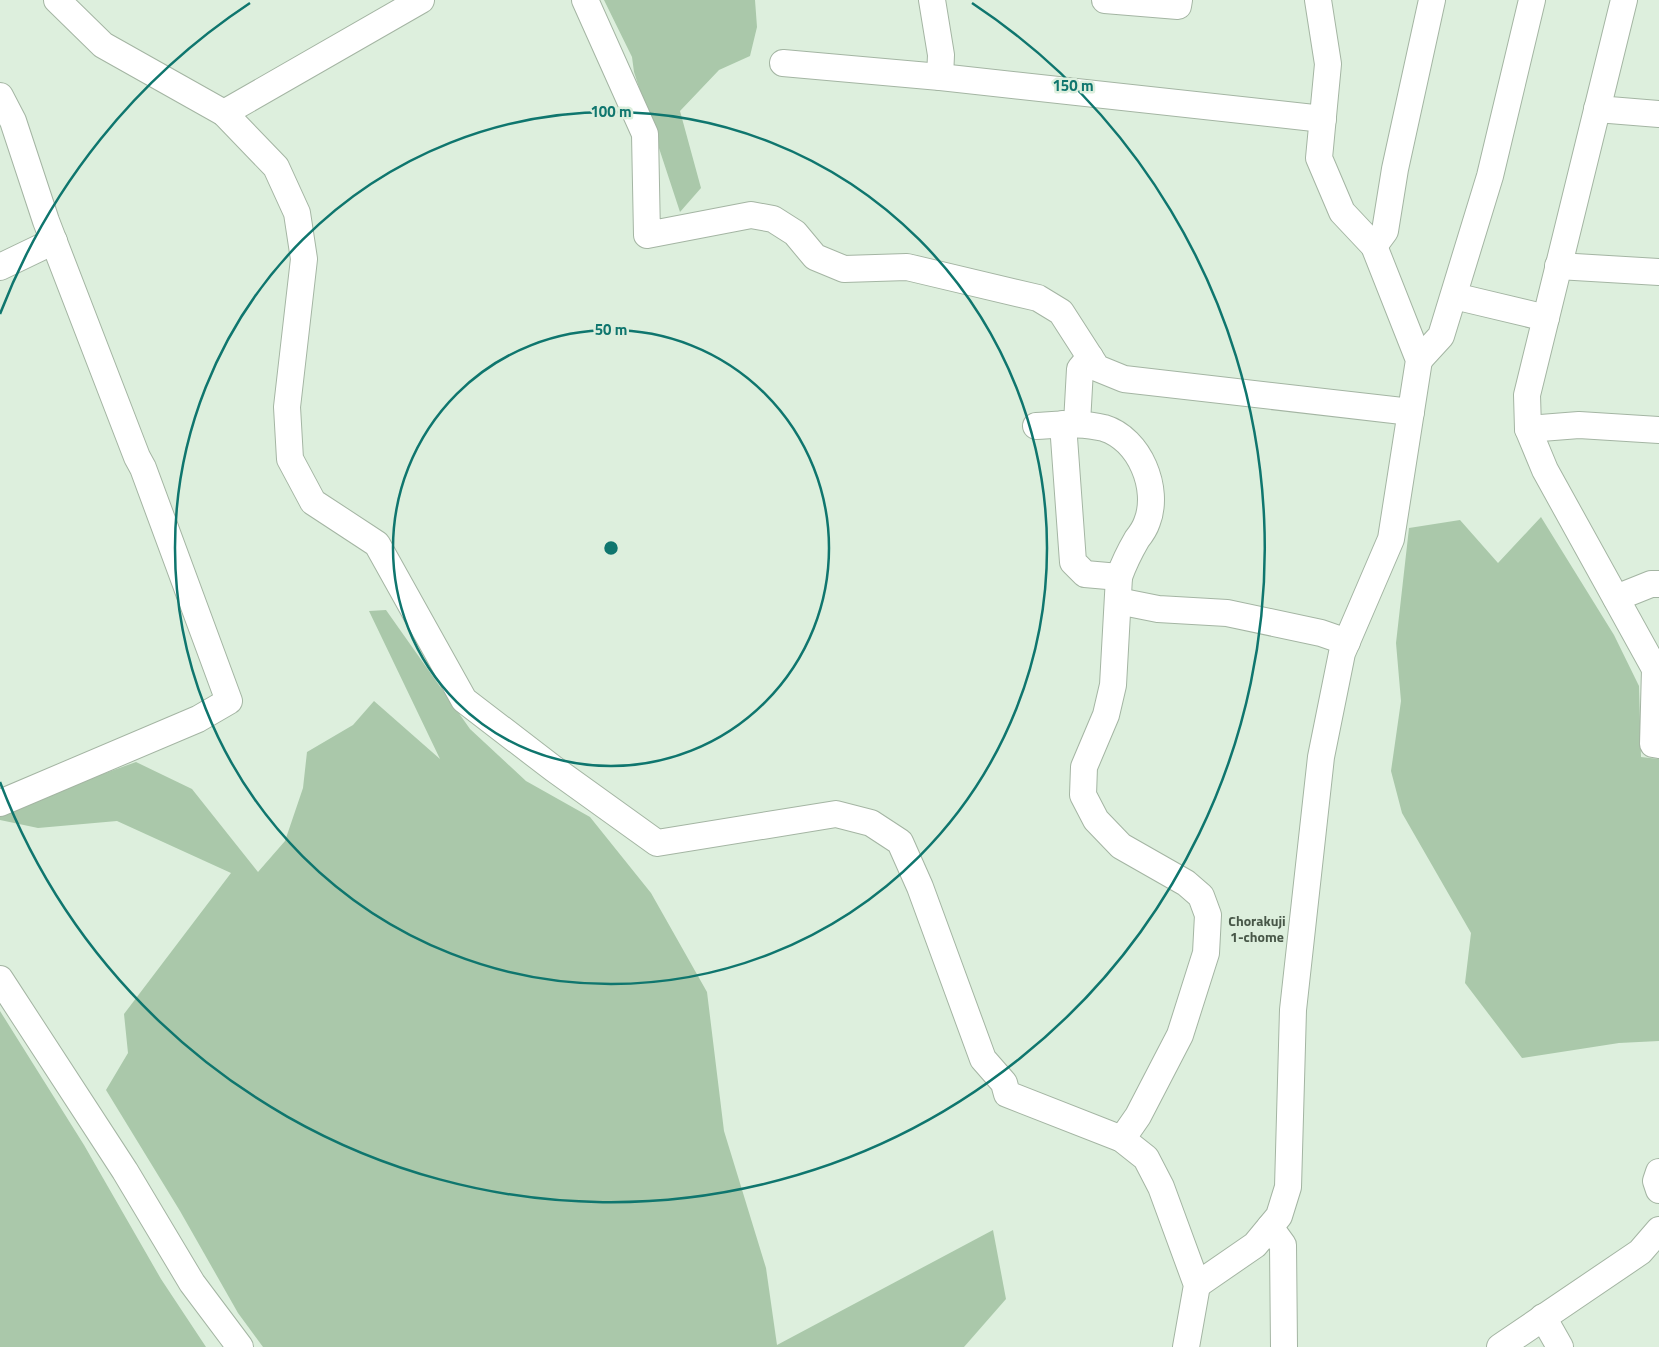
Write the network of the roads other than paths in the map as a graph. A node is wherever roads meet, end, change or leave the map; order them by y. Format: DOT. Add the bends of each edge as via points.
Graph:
graph roads {
  1 [pos="57,0"];
  2 [pos="420,0"];
  3 [pos="585,0"];
  4 [pos="932,0"];
  5 [pos="1105,0"];
  6 [pos="1179,0"];
  7 [pos="1318,0"];
  8 [pos="1432,0"];
  9 [pos="1532,0"];
  10 [pos="1624,0"];
  11 [pos="783,63"];
  12 [pos="940,78"];
  13 [pos="0,96"];
  14 [pos="1597,110"];
  15 [pos="224,113"];
  16 [pos="1659,114"];
  17 [pos="1323,119"];
  18 [pos="54,241"];
  19 [pos="1374,246"];
  20 [pos="1558,266"];
  21 [pos="0,267"];
  22 [pos="1659,272"];
  23 [pos="1454,296"];
  24 [pos="1546,318"];
  25 [pos="1090,356"];
  26 [pos="1419,360"];
  27 [pos="1411,412"];
  28 [pos="1070,424"];
  29 [pos="1036,426"];
  30 [pos="1528,429"];
  31 [pos="1659,430"];
  32 [pos="1659,584"];
  33 [pos="1118,589"];
  34 [pos="1616,598"];
  35 [pos="1347,642"];
  36 [pos="1659,745"];
  37 [pos="0,803"];
  38 [pos="0,979"];
  39 [pos="1122,1139"];
  40 [pos="1659,1172"];
  41 [pos="1659,1190"];
  42 [pos="1270,1227"];
  43 [pos="1659,1230"];
  44 [pos="1197,1285"];
  45 [pos="1543,1317"];
  46 [pos="240,1347"];
  47 [pos="1186,1347"];
  48 [pos="1284,1347"];
  49 [pos="1500,1347"];
  50 [pos="1560,1347"];
  1 -- 15 [label="street" via="103,45"];
  2 -- 15 [label="street"];
  3 -- 25 [label="street" via="645,134 647,235 750,215 773,219 795,233 815,257 844,269 908,267 1038,298 1061,312"];
  4 -- 12 [label="street" via="941,55"];
  5 -- 6 [label="street" via="1178,6"];
  7 -- 17 [label="street" via="1328,64"];
  8 -- 19 [label="street" via="1384,231"];
  9 -- 23 [label="street" via="1490,176"];
  10 -- 14 [label="street"];
  11 -- 12 [label="street"];
  12 -- 17 [label="street"];
  13 -- 18 [label="street" via="13,121"];
  14 -- 16 [label="street"];
  14 -- 20 [label="street"];
  15 -- 39 [label="street" via="276,167 297,213 304,259 287,407 290,459 313,502 377,544 464,700 657,843 836,814 871,823 900,842 920,886 983,1059 1004,1082 1007,1094"];
  17 -- 19 [label="street" via="1319,158 1342,212"];
  18 -- 21 [label="street"];
  18 -- 37 [label="street" via="229,701 198,719"];
  19 -- 26 [label="street"];
  20 -- 22 [label="street"];
  20 -- 24 [label="street"];
  23 -- 24 [label="street"];
  23 -- 26 [label="street" via="1441,336"];
  24 -- 30 [label="street" via="1527,395"];
  25 -- 27 [label="street" via="1097,368 1124,379"];
  25 -- 28 [label="street" via="1080,369"];
  26 -- 27 [label="street"];
  27 -- 35 [label="street" via="1391,539"];
  28 -- 29 [label="street"];
  28 -- 33 [label="street" via="1073,562 1086,574"];
  28 -- 33 [label="street" via="1105,428 1124,439 1144,465 1151,494 1147,522 1125,561"];
  30 -- 31 [label="street" via="1579,425"];
  30 -- 34 [label="street" via="1545,470"];
  32 -- 34 [label="street"];
  33 -- 35 [label="street" via="1158,609 1227,613 1321,633"];
  33 -- 39 [label="street" via="1113,686 1106,715 1084,767 1083,795 1096,820 1122,846 1186,883 1201,896 1208,915 1206,953 1180,1035 1138,1116"];
  34 -- 36 [label="street" via="1655,668 1653,744"];
  35 -- 42 [label="street" via="1321,757 1292,1010 1288,1187 1279,1216"];
  38 -- 46 [label="street" via="125,1171 192,1283"];
  39 -- 44 [label="street" via="1146,1158 1161,1187"];
  40 -- 41 [label="street" via="1656,1181"];
  42 -- 44 [label="street" via="1255,1245"];
  42 -- 48 [label="street" via="1283,1245"];
  43 -- 45 [label="street" via="1640,1252"];
  44 -- 47 [label="street"];
  45 -- 49 [label="street"];
  45 -- 50 [label="street"];
}
